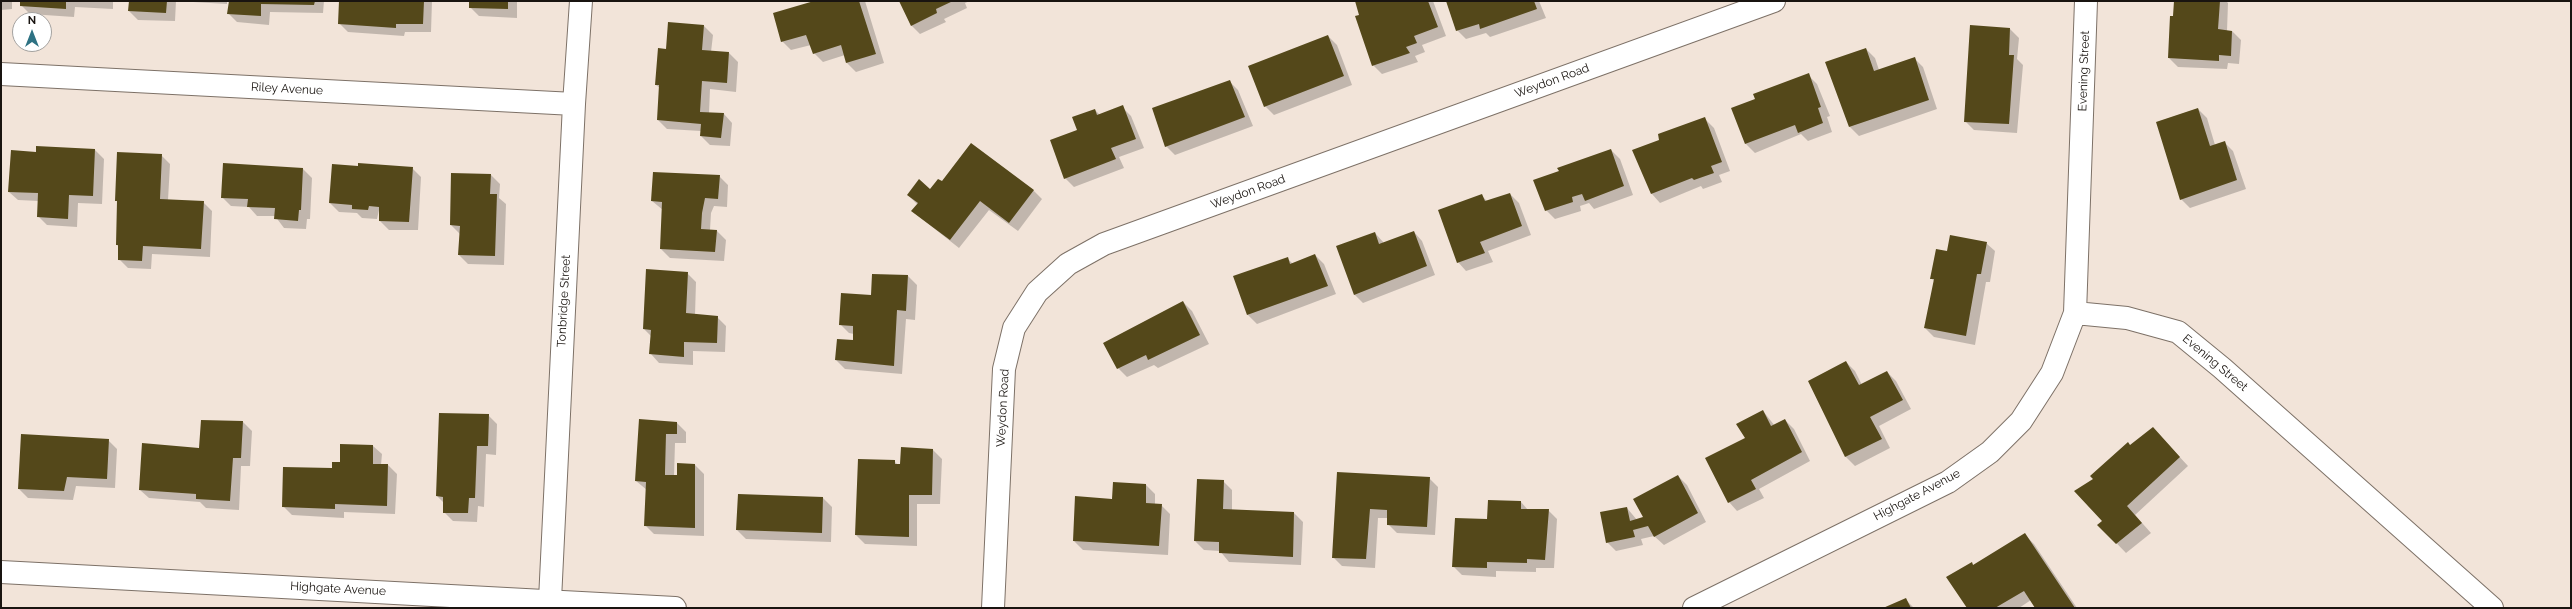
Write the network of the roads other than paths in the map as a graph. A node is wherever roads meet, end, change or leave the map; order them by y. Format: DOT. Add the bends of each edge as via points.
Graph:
graph roads {
  1 [pos="581,1"];
  2 [pos="1774,1"];
  3 [pos="2086,1"];
  4 [pos="1,74"];
  5 [pos="574,104"];
  6 [pos="2075,313"];
  7 [pos="1,572"];
  8 [pos="550,600"];
  9 [pos="675,608"];
  10 [pos="993,608"];
  11 [pos="1694,608"];
  12 [pos="2492,608"];
  1 -- 5 [label="street, Tonbridge Street"];
  2 -- 10 [label="street, Weydon Road" via="1104,244 1068,264 1037,292 1014,328 1004,369"];
  3 -- 6 [label="street, Evening Street"];
  4 -- 5 [label="street, Riley Avenue"];
  5 -- 8 [label="street, Tonbridge Street"];
  6 -- 11 [label="street, Highgate Avenue" via="2052,373 2021,421 1990,452 1948,482"];
  6 -- 12 [label="street, Evening Street" via="2127,318 2178,332 2222,368"];
  7 -- 8 [label="street, Highgate Avenue"];
  8 -- 9 [label="street, Highgate Avenue"];
}
